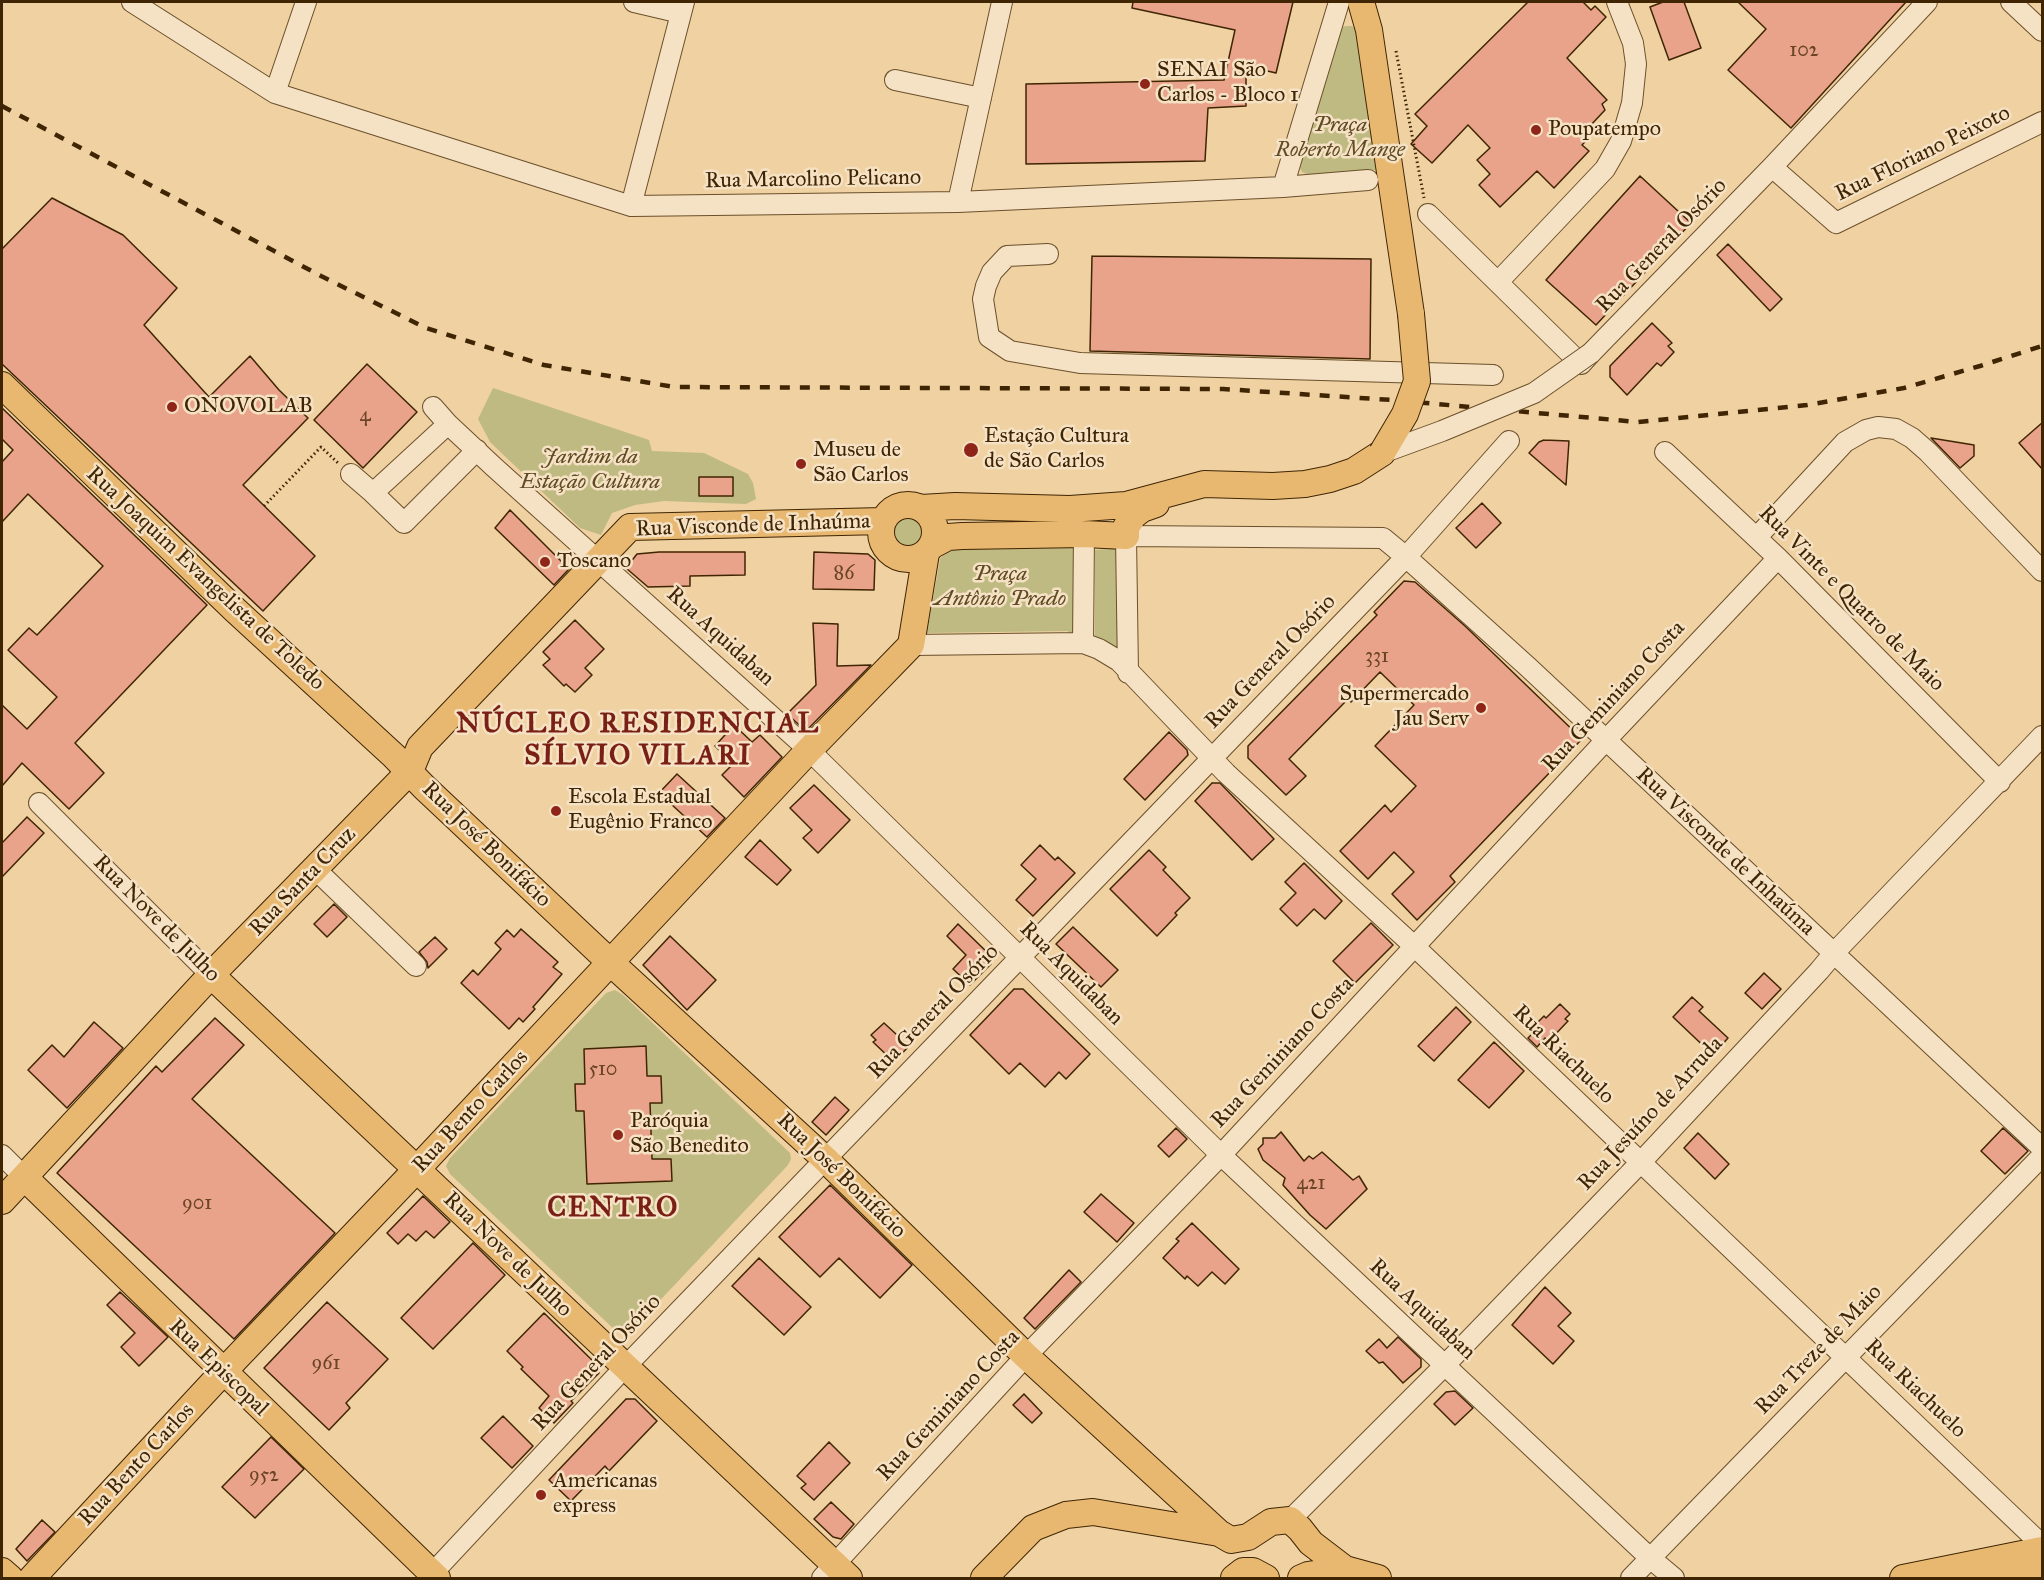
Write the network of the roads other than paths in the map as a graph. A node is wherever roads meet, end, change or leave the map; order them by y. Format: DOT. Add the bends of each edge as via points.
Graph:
graph roads {
  1 [pos="132,2"];
  2 [pos="306,2"];
  3 [pos="634,2"];
  4 [pos="1002,2"];
  5 [pos="1340,2"];
  6 [pos="1362,2"];
  7 [pos="1617,2"];
  8 [pos="1927,2"];
  9 [pos="2011,2"];
  10 [pos="682,7"];
  11 [pos="2043,30"];
  12 [pos="895,80"];
  13 [pos="275,93"];
  14 [pos="981,98"];
  15 [pos="2043,122"];
  16 [pos="1772,167"];
  17 [pos="1368,180"];
  18 [pos="1283,187"];
  19 [pos="958,202"];
  20 [pos="632,206"];
  21 [pos="1428,214"];
  22 [pos="1048,254"];
  23 [pos="1498,282"];
  24 [pos="1589,356"];
  25 [pos="1493,375"];
  26 [pos="2,385"];
  27 [pos="433,407"];
  28 [pos="448,424"];
  29 [pos="1509,441"];
  30 [pos="477,450"];
  31 [pos="1665,452"];
  32 [pos="1382,453"];
  33 [pos="351,474"];
  34 [pos="1194,487"];
  35 [pos="374,493"];
  36 [pos="921,508"];
  37 [pos="883,521"];
  38 [pos="1084,534"];
  39 [pos="1126,536"];
  40 [pos="1757,537"];
  41 [pos="929,550"];
  42 [pos="1406,557"];
  43 [pos="1778,558"];
  44 [pos="598,559"];
  45 [pos="2043,571"];
  46 [pos="1083,643"];
  47 [pos="911,645"];
  48 [pos="1128,673"];
  49 [pos="2043,736"];
  50 [pos="1606,740"];
  51 [pos="809,750"];
  52 [pos="1212,758"];
  53 [pos="410,771"];
  54 [pos="2000,782"];
  55 [pos="39,803"];
  56 [pos="315,869"];
  57 [pos="1414,946"];
  58 [pos="1834,953"];
  59 [pos="1020,958"];
  60 [pos="611,963"];
  61 [pos="416,966"];
  62 [pos="211,975"];
  63 [pos="2043,1148"];
  64 [pos="2,1155"];
  65 [pos="1221,1155"];
  66 [pos="2043,1156"];
  67 [pos="825,1159"];
  68 [pos="1641,1162"];
  69 [pos="417,1169"];
  70 [pos="24,1177"];
  71 [pos="2,1201"];
  72 [pos="1026,1356"];
  73 [pos="1847,1357"];
  74 [pos="1445,1365"];
  75 [pos="625,1367"];
  76 [pos="223,1372"];
  77 [pos="1290,1520"];
  78 [pos="1219,1533"];
  79 [pos="1311,1542"];
  80 [pos="2043,1548"];
  81 [pos="1650,1558"];
  82 [pos="1345,1569"];
  83 [pos="2,1571"];
  84 [pos="835,1574"];
  85 [pos="2043,1576"];
  86 [pos="432,1577"];
  87 [pos="1305,1577"];
  88 [pos="1912,1577"];
  89 [pos="10,1578"];
  90 [pos="32,1578"];
  91 [pos="984,1578"];
  92 [pos="1234,1578"];
  93 [pos="1266,1578"];
  94 [pos="1378,1578"];
  95 [pos="1631,1578"];
  96 [pos="1674,1578"];
  1 -- 13 [label="street, Rua Marcolino Pelicano"];
  2 -- 13 [label="street"];
  3 -- 10 [label="street"];
  4 -- 14 [label="street"];
  5 -- 18 [label="street"];
  6 -- 32 [label="main road, bridge" via="1411,314 1417,381 1406,414"];
  7 -- 23 [label="street" via="1633,43 1636,64 1632,104 1621,141 1605,169"];
  8 -- 16 [label="street, Rua General Osório"];
  9 -- 11 [label="street"];
  10 -- 20 [label="street"];
  12 -- 14 [label="street"];
  13 -- 20 [label="street, Rua Marcolino Pelicano"];
  14 -- 19 [label="street"];
  15 -- 16 [label="street, Rua Floriano Peixoto" via="1836,223"];
  16 -- 24 [label="street, Rua General Osório"];
  17 -- 18 [label="street, Rua Marcolino Pelicano"];
  18 -- 19 [label="street, Rua Marcolino Pelicano"];
  19 -- 20 [label="street, Rua Marcolino Pelicano"];
  21 -- 23 [label="street"];
  22 -- 25 [label="street" via="1007,256 992,272 986,286 983,299 989,337 1010,351 1080,363"];
  23 -- 24 [label="street"];
  24 -- 32 [label="street, Rua General Osório, bridge" via="1534,393"];
  26 -- 53 [label="main road, Rua Joaquim Evangelista de Toledo" via="234,609"];
  27 -- 28 [label="street, Rua Aquidaban"];
  28 -- 30 [label="street, Rua Aquidaban"];
  28 -- 35 [label="street"];
  29 -- 42 [label="street, Rua General Osório"];
  30 -- 35 [label="street" via="404,523"];
  30 -- 44 [label="street, Rua Aquidaban"];
  31 -- 40 [label="street, Rua Vinte e Quatro de Maio"];
  32 -- 34 [label="main road" via="1354,471 1305,484"];
  33 -- 35 [label="street"];
  34 -- 36 [label="main road" via="1126,505 1070,509"];
  34 -- 39 [label="main road" via="1134,515 1126,527"];
  36 -- 37 [label="main road" via="904,505"];
  36 -- 41 [label="main road" via="935,529"];
  37 -- 41 [label="main road" via="881,540 891,555 909,560"];
  37 -- 44 [label="main road, Rua Visconde de Inhaúma" via="630,527"];
  38 -- 39 [label="main road"];
  38 -- 41 [label="main road" via="948,537"];
  38 -- 46 [label="street"];
  39 -- 42 [label="street, Rua Visconde de Inhaúma" via="1383,538"];
  39 -- 48 [label="street"];
  40 -- 43 [label="street, Rua Vinte e Quatro de Maio"];
  40 -- 45 [label="street" via="1845,442 1866,430 1896,429 1928,452"];
  41 -- 47 [label="main road"];
  42 -- 50 [label="street, Rua Visconde de Inhaúma"];
  42 -- 52 [label="street, Rua General Osório"];
  43 -- 50 [label="street, Rua Geminiano Costa"];
  43 -- 54 [label="street, Rua Vinte e Quatro de Maio"];
  44 -- 51 [label="street, Rua Aquidaban"];
  44 -- 53 [label="main road, Rua Santa Cruz" via="420,747"];
  46 -- 47 [label="street"];
  46 -- 48 [label="street" via="1119,661"];
  47 -- 51 [label="main road, Rua Bento Carlos"];
  48 -- 52 [label="street, Rua Riachuelo"];
  49 -- 54 [label="street, Rua Jesuíno de Arruda"];
  50 -- 57 [label="street, Rua Geminiano Costa"];
  50 -- 58 [label="street, Rua Visconde de Inhaúma"];
  51 -- 59 [label="street, Rua Aquidaban"];
  51 -- 60 [label="main road, Rua Bento Carlos"];
  52 -- 57 [label="street, Rua Riachuelo"];
  52 -- 59 [label="street, Rua General Osório"];
  53 -- 56 [label="main road, Rua Santa Cruz"];
  53 -- 60 [label="main road, Rua José Bonifácio"];
  54 -- 58 [label="street, Rua Jesuíno de Arruda"];
  55 -- 62 [label="street, Rua Nove de Julho"];
  56 -- 61 [label="street"];
  56 -- 62 [label="main road, Rua Santa Cruz"];
  57 -- 65 [label="street, Rua Geminiano Costa"];
  57 -- 68 [label="street, Rua Riachuelo"];
  58 -- 63 [label="street, Rua Visconde de Inhaúma"];
  58 -- 68 [label="street, Rua Jesuíno de Arruda"];
  59 -- 65 [label="street, Rua Aquidaban"];
  59 -- 67 [label="street, Rua General Osório"];
  60 -- 67 [label="main road, Rua José Bonifácio"];
  60 -- 69 [label="main road, Rua Bento Carlos"];
  62 -- 69 [label="main road, Rua Nove de Julho"];
  62 -- 70 [label="main road, Rua Santa Cruz"];
  64 -- 70 [label="street, Rua Episcopal"];
  65 -- 72 [label="street, Rua Geminiano Costa"];
  65 -- 74 [label="street, Rua Aquidaban"];
  66 -- 73 [label="street, Rua Treze de Maio"];
  67 -- 72 [label="main road, Rua José Bonifácio"];
  67 -- 75 [label="street, Rua General Osório"];
  68 -- 73 [label="street, Rua Riachuelo"];
  68 -- 74 [label="street, Rua Jesuíno de Arruda"];
  69 -- 75 [label="main road, Rua Nove de Julho"];
  69 -- 76 [label="main road, Rua Bento Carlos"];
  70 -- 71 [label="main road, Rua Santa Cruz"];
  70 -- 76 [label="main road, Rua Episcopal"];
  72 -- 78 [label="main road, Rua José Bonifácio"];
  72 -- 84 [label="street, Rua Geminiano Costa"];
  73 -- 80 [label="street, Rua Riachuelo"];
  73 -- 81 [label="street, Rua Treze de Maio"];
  74 -- 77 [label="street, Rua Jesuíno de Arruda"];
  74 -- 81 [label="street, Rua Aquidaban"];
  75 -- 84 [label="main road, Rua Nove de Julho"];
  75 -- 86 [label="street, Rua General Osório"];
  76 -- 86 [label="main road, Rua Episcopal"];
  76 -- 90 [label="main road, Rua Bento Carlos"];
  77 -- 78 [label="main road" via="1271,1522 1248,1537 1231,1540"];
  77 -- 79 [label="main road"];
  78 -- 91 [label="main road" via="1093,1512 1066,1515 1033,1528"];
  79 -- 82 [label="main road"];
  79 -- 87 [label="main road" via="1316,1561"];
  80 -- 88 [label="main road"];
  81 -- 95 [label="street, Rua Treze de Maio"];
  81 -- 96 [label="street, Rua Aquidaban"];
  82 -- 87 [label="main road"];
  82 -- 94 [label="main road"];
  83 -- 89 [label="main road"];
  85 -- 88 [label="main road"];
  92 -- 93 [label="main road" via="1242,1571 1253,1571"];
}
